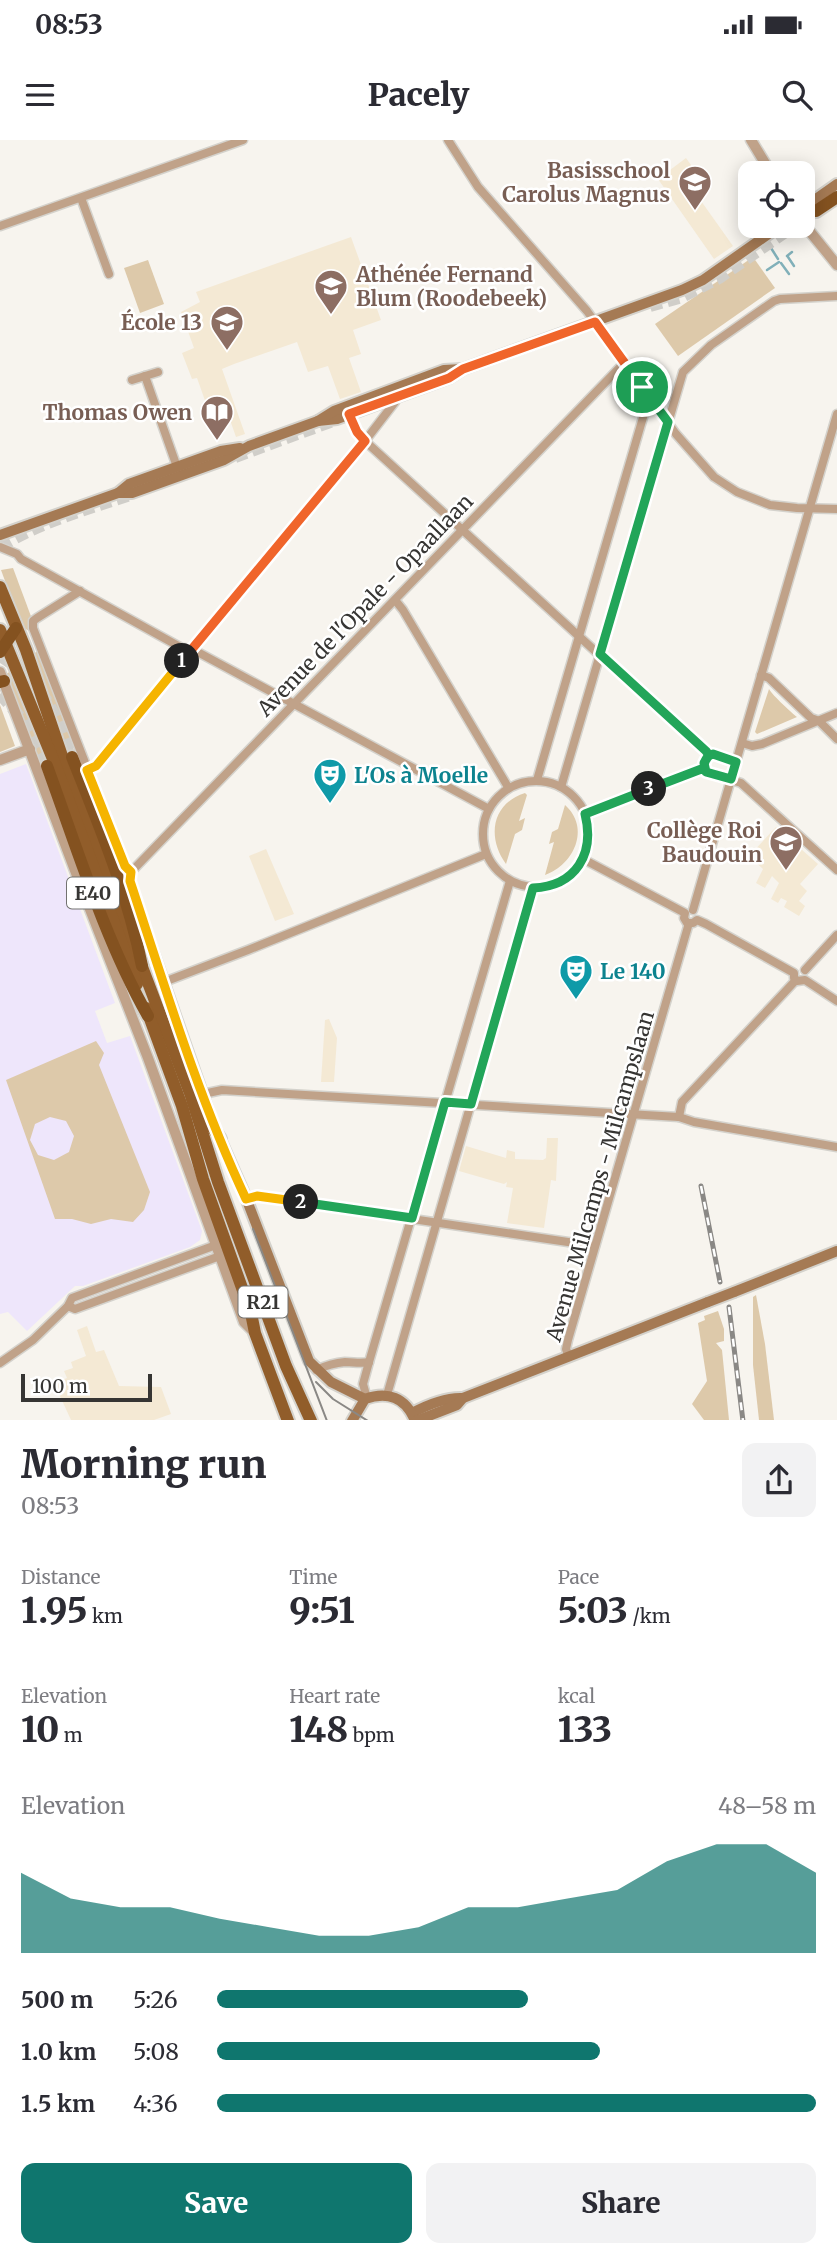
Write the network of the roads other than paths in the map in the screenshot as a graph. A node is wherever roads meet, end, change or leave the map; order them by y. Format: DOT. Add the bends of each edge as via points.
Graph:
graph roads {
  1 [pos="243,140"];
  2 [pos="448,140"];
  3 [pos="751,140"];
  4 [pos="764,161"];
  5 [pos="837,184"];
  6 [pos="837,197"];
  7 [pos="81,198"];
  8 [pos="815,204"];
  9 [pos="815,207"];
  10 [pos="0,226"];
  11 [pos="762,238"];
  12 [pos="815,238"];
  13 [pos="837,265"];
  14 [pos="108,274"];
  15 [pos="837,296"];
  16 [pos="595,322"];
  17 [pos="624,363"];
  18 [pos="158,372"];
  19 [pos="145,376"];
  20 [pos="132,380"];
  21 [pos="391,395"];
  22 [pos="649,397"];
  23 [pos="350,409"];
  24 [pos="837,414"];
  25 [pos="668,422"];
  26 [pos="365,441"];
  27 [pos="249,446"];
  28 [pos="177,467"];
  29 [pos="165,481"];
  30 [pos="118,493"];
  31 [pos="809,509"];
  32 [pos="837,509"];
  33 [pos="463,529"];
  34 [pos="0,535"];
  35 [pos="0,547"];
  36 [pos="0,587"];
  37 [pos="80,592"];
  38 [pos="394,600"];
  39 [pos="16,628"];
  40 [pos="0,630"];
  41 [pos="581,636"];
  42 [pos="3,647"];
  43 [pos="192,649"];
  44 [pos="600,654"];
  45 [pos="761,675"];
  46 [pos="1,678"];
  47 [pos="295,704"];
  48 [pos="837,713"];
  49 [pos="819,721"];
  50 [pos="837,738"];
  51 [pos="742,743"];
  52 [pos="30,749"];
  53 [pos="709,755"];
  54 [pos="72,757"];
  55 [pos="0,760"];
  56 [pos="736,762"];
  57 [pos="47,766"];
  58 [pos="704,768"];
  59 [pos="87,770"];
  60 [pos="731,779"];
  61 [pos="537,780"];
  62 [pos="561,787"];
  63 [pos="508,788"];
  64 [pos="489,809"];
  65 [pos="585,814"];
  66 [pos="486,853"];
  67 [pos="583,859"];
  68 [pos="837,870"];
  69 [pos="128,873"];
  70 [pos="510,881"];
  71 [pos="533,888"];
  72 [pos="689,912"];
  73 [pos="693,922"];
  74 [pos="837,935"];
  75 [pos="142,966"];
  76 [pos="798,978"];
  77 [pos="164,982"];
  78 [pos="837,1001"];
  79 [pos="148,1016"];
  80 [pos="197,1094"];
  81 [pos="445,1102"];
  82 [pos="471,1104"];
  83 [pos="634,1114"];
  84 [pos="679,1117"];
  85 [pos="220,1139"];
  86 [pos="837,1147"];
  87 [pos="246,1199"];
  88 [pos="412,1218"];
  89 [pos="437,1222"];
  90 [pos="216,1245"];
  91 [pos="595,1246"];
  92 [pos="837,1251"];
  93 [pos="220,1256"];
  94 [pos="68,1306"];
  95 [pos="255,1334"];
  96 [pos="569,1357"];
  97 [pos="369,1362"];
  98 [pos="0,1363"];
  99 [pos="359,1364"];
  100 [pos="321,1368"];
  101 [pos="366,1374"];
  102 [pos="387,1395"];
  103 [pos="366,1399"];
  104 [pos="414,1418"];
  105 [pos="288,1420"];
  106 [pos="311,1420"];
  107 [pos="352,1420"];
  1 -- 7 [label="street"];
  2 -- 16 [label="street" via="478,187"];
  3 -- 4 [label="street"];
  5 -- 8 [label="main road"];
  6 -- 9 [label="highway"];
  7 -- 10 [label="street"];
  7 -- 14 [label="street"];
  11 -- 16 [label="main road" via="692,286"];
  12 -- 13 [label="street"];
  15 -- 25 [label="street" via="780,299 711,345 683,372"];
  16 -- 17 [label="street"];
  16 -- 21 [label="main road" via="463,369 444,370"];
  17 -- 22 [label="street"];
  17 -- 33 [label="street, Avenue de l'Opale - Opaallaan"];
  18 -- 19 [label="street"];
  19 -- 20 [label="street"];
  19 -- 28 [label="street"];
  21 -- 23 [label="main road"];
  21 -- 26 [label="street" via="395,401"];
  22 -- 25 [label="street"];
  22 -- 41 [label="street"];
  23 -- 26 [label="street"];
  23 -- 27 [label="main road" via="334,411"];
  24 -- 31 [label="street"];
  25 -- 31 [label="street" via="714,477 737,492 770,505"];
  25 -- 44 [label="street"];
  26 -- 33 [label="street"];
  26 -- 43 [label="street"];
  27 -- 28 [label="main road"];
  27 -- 29 [label="main road"];
  28 -- 29 [label="main road"];
  28 -- 30 [label="main road" via="129,484"];
  29 -- 30 [label="main road"];
  30 -- 34 [label="main road"];
  31 -- 32 [label="street"];
  31 -- 45 [label="street"];
  33 -- 38 [label="street, Avenue de l'Opale - Opaallaan"];
  33 -- 41 [label="street"];
  35 -- 37 [label="street"];
  36 -- 39 [label="main road, R21"];
  37 -- 43 [label="street" via="182,648"];
  37 -- 59 [label="street" via="33,621 33,628"];
  38 -- 47 [label="street, Avenue de l'Opale - Opaallaan"];
  38 -- 63 [label="street"];
  39 -- 42 [label="highway"];
  39 -- 75 [label="main road, R21"];
  40 -- 42 [label="main road, R21"];
  41 -- 44 [label="street"];
  41 -- 61 [label="street"];
  42 -- 79 [label="main road, R21" via="55,764"];
  43 -- 47 [label="street"];
  43 -- 59 [label="street" via="96,766"];
  44 -- 53 [label="street"];
  44 -- 62 [label="street"];
  45 -- 49 [label="street"];
  45 -- 51 [label="street"];
  46 -- 52 [label="street"];
  47 -- 64 [label="street"];
  47 -- 69 [label="street, Avenue de l'Opale - Opaallaan"];
  48 -- 49 [label="street"];
  49 -- 50 [label="street"];
  49 -- 51 [label="street" via="762,744"];
  51 -- 56 [label="street"];
  52 -- 55 [label="street"];
  52 -- 90 [label="street"];
  53 -- 56 [label="street"];
  53 -- 58 [label="street"];
  54 -- 75 [label="highway, E40" via="105,840"];
  56 -- 60 [label="street"];
  57 -- 79 [label="highway, E40" via="96,901"];
  58 -- 60 [label="street"];
  58 -- 65 [label="street"];
  59 -- 69 [label="street"];
  60 -- 68 [label="street"];
  60 -- 72 [label="street"];
  61 -- 62 [label="street"];
  61 -- 63 [label="street"];
  62 -- 65 [label="street"];
  63 -- 64 [label="street"];
  64 -- 66 [label="street" via="482,832"];
  65 -- 67 [label="street" via="589,827"];
  66 -- 70 [label="street"];
  66 -- 77 [label="street"];
  67 -- 71 [label="street" via="559,883"];
  67 -- 72 [label="street"];
  69 -- 77 [label="street"];
  70 -- 71 [label="street"];
  70 -- 81 [label="street"];
  71 -- 82 [label="street"];
  72 -- 73 [label="street" via="685,920"];
  73 -- 76 [label="street"];
  73 -- 83 [label="street, Avenue Milcamps - Milcampslaan"];
  74 -- 76 [label="street" via="805,970 807,974"];
  75 -- 80 [label="main road, R21"];
  76 -- 78 [label="street"];
  76 -- 84 [label="street" via="682,1102"];
  77 -- 80 [label="street"];
  79 -- 95 [label="main road, R21"];
  80 -- 81 [label="street" via="222,1090"];
  80 -- 85 [label="main road"];
  80 -- 106 [label="main road, R21" via="218,1182 286,1366"];
  81 -- 82 [label="street"];
  81 -- 88 [label="street"];
  82 -- 83 [label="street"];
  82 -- 89 [label="street"];
  83 -- 84 [label="street"];
  83 -- 91 [label="street, Avenue Milcamps - Milcampslaan"];
  84 -- 86 [label="street"];
  85 -- 87 [label="main road"];
  87 -- 88 [label="street" via="257,1196"];
  87 -- 100 [label="main road" via="301,1343 309,1361"];
  88 -- 89 [label="street"];
  88 -- 97 [label="street"];
  89 -- 91 [label="street"];
  89 -- 102 [label="street"];
  90 -- 93 [label="street"];
  90 -- 94 [label="street" via="72,1298"];
  91 -- 96 [label="street, Avenue Milcamps - Milcampslaan" via="566,1349"];
  92 -- 96 [label="main road, bridge"];
  93 -- 94 [label="street" via="75,1309"];
  93 -- 95 [label="street" via="244,1322"];
  94 -- 98 [label="street" via="33,1340"];
  95 -- 105 [label="main road, R21"];
  96 -- 104 [label="main road" via="463,1398 432,1404"];
  97 -- 99 [label="street"];
  97 -- 101 [label="street"];
  99 -- 100 [label="street"];
  99 -- 101 [label="street"];
  100 -- 103 [label="main road" via="331,1382"];
  101 -- 103 [label="street"];
  102 -- 103 [label="main road"];
  102 -- 104 [label="main road" via="397,1397"];
  103 -- 107 [label="main road"];
}
